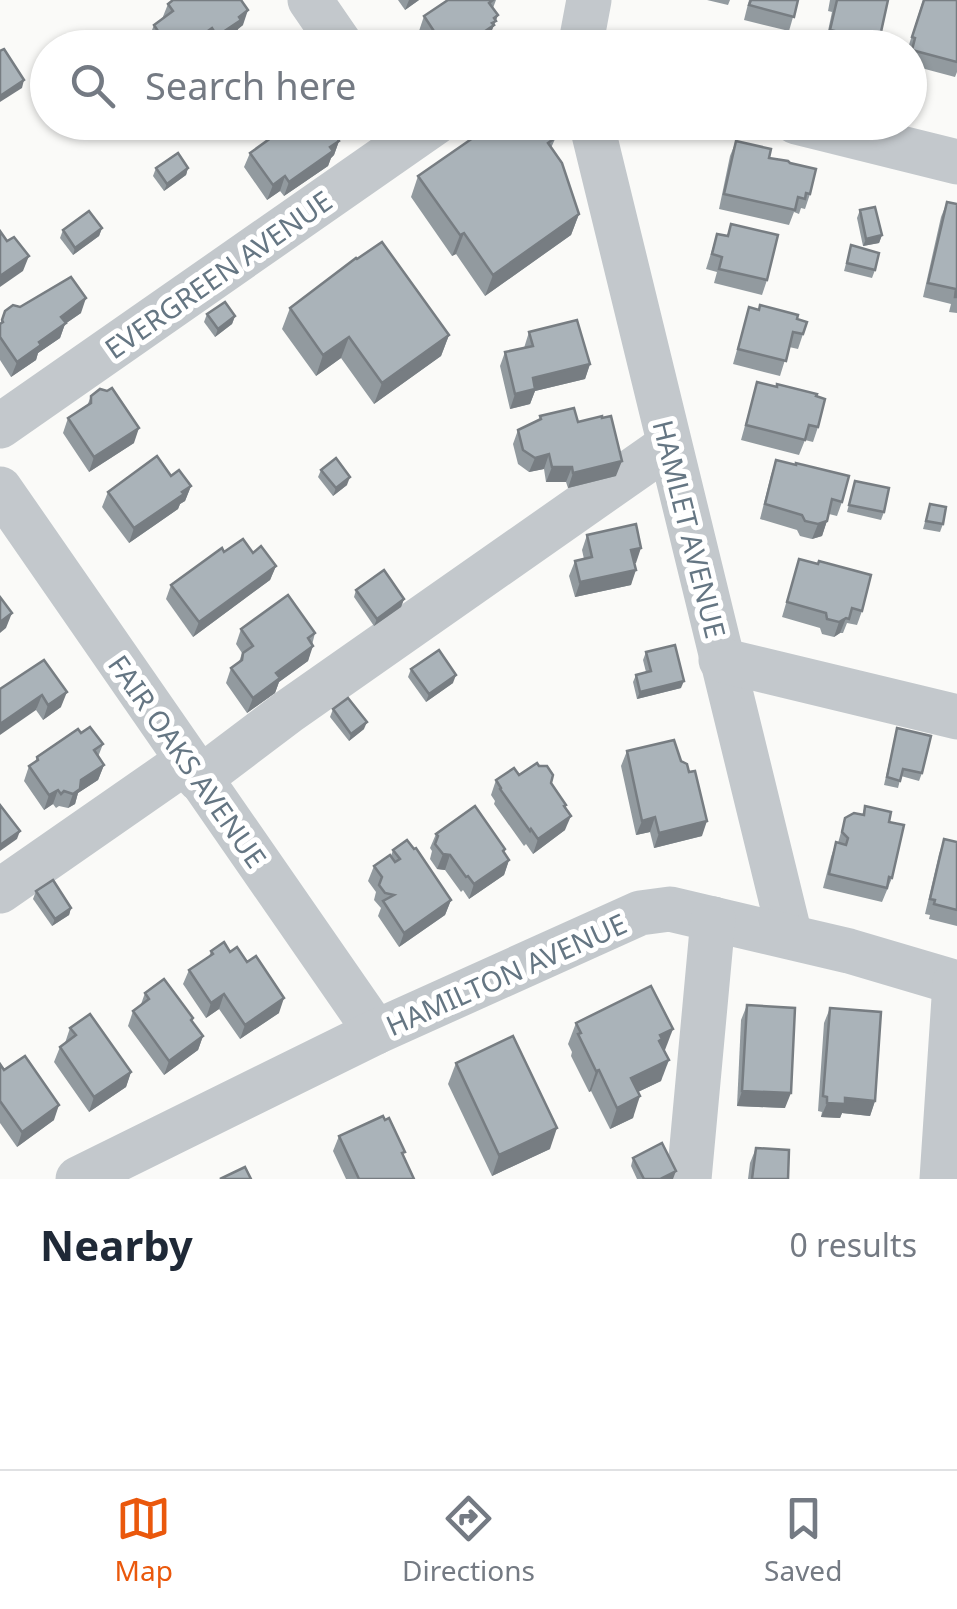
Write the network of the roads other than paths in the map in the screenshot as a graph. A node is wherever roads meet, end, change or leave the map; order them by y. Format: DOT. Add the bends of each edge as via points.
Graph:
graph roads {
  1 [pos="310,0"];
  2 [pos="589,0"];
  3 [pos="331,30"];
  4 [pos="583,30"];
  5 [pos="398,140"];
  6 [pos="595,140"];
  7 [pos="868,140"];
  8 [pos="957,162"];
  9 [pos="0,426"];
  10 [pos="669,445"];
  11 [pos="0,490"];
  12 [pos="721,660"];
  13 [pos="957,717"];
  14 [pos="193,770"];
  15 [pos="0,891"];
  16 [pos="713,919"];
  17 [pos="790,936"];
  18 [pos="956,983"];
  19 [pos="376,1032"];
  20 [pos="78,1179"];
  21 [pos="689,1179"];
  22 [pos="942,1179"];
  1 -- 3 [label="street"];
  2 -- 4 [label="street"];
  5 -- 9 [label="street, EVERGREEN AVENUE"];
  6 -- 10 [label="street, HAMLET AVENUE"];
  7 -- 8 [label="street"];
  10 -- 12 [label="street, HAMLET AVENUE"];
  10 -- 14 [label="street"];
  11 -- 14 [label="street, FAIR OAKS AVENUE"];
  12 -- 13 [label="street"];
  12 -- 17 [label="street, HAMLET AVENUE"];
  14 -- 15 [label="street"];
  14 -- 19 [label="street, FAIR OAKS AVENUE"];
  16 -- 17 [label="street, HAMILTON AVENUE"];
  16 -- 19 [label="street, HAMILTON AVENUE" via="670,909 640,914"];
  16 -- 21 [label="street"];
  17 -- 18 [label="street, HAMILTON AVENUE"];
  18 -- 22 [label="street"];
  19 -- 20 [label="street, HAMILTON AVENUE"];
}
